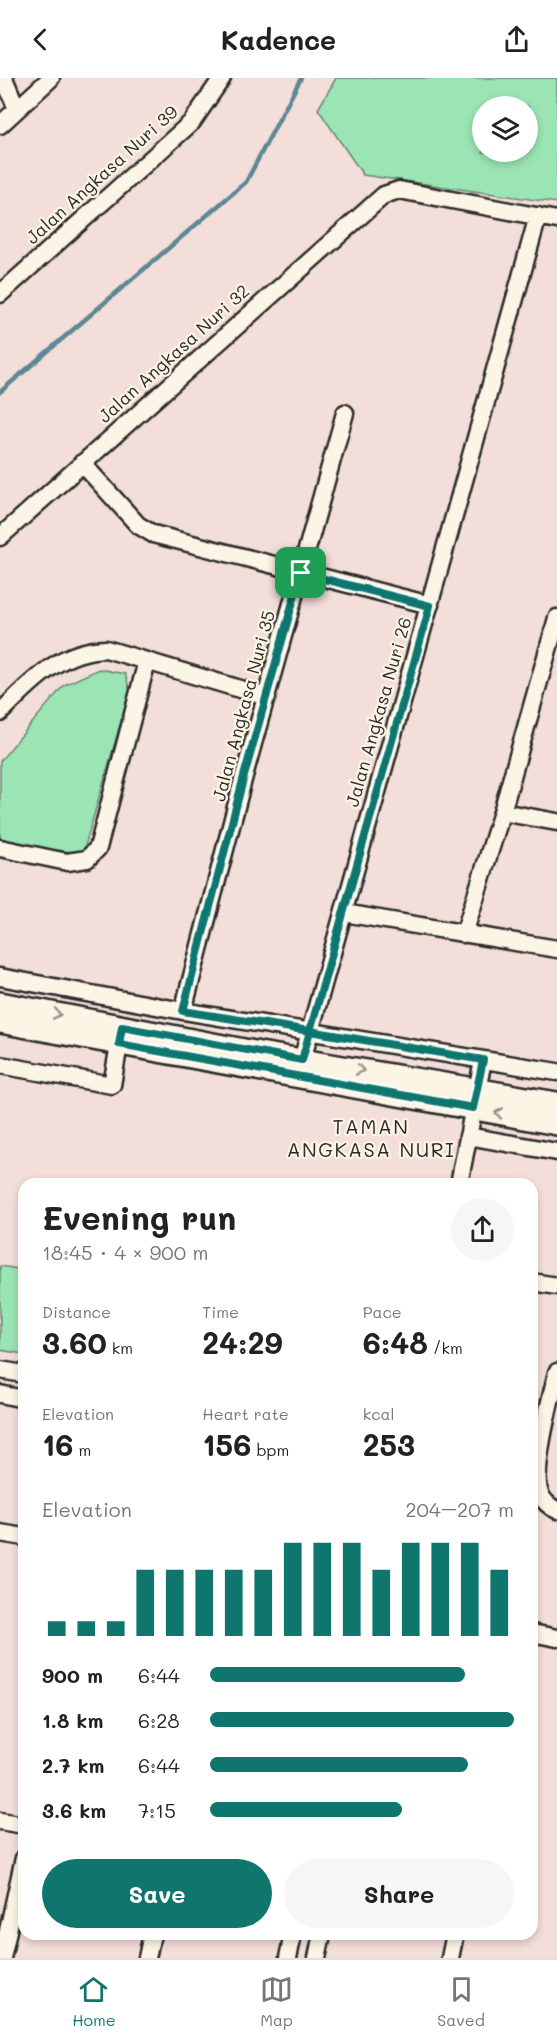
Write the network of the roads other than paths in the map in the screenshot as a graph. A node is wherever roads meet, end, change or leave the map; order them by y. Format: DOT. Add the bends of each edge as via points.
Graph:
graph roads {
  1 [pos="4,78"];
  2 [pos="51,78"];
  3 [pos="222,78"];
  4 [pos="17,109"];
  5 [pos="0,125"];
  6 [pos="538,216"];
  7 [pos="557,220"];
  8 [pos="0,294"];
  9 [pos="345,413"];
  10 [pos="82,463"];
  11 [pos="0,537"];
  12 [pos="301,573"];
  13 [pos="430,606"];
  14 [pos="557,618"];
  15 [pos="147,661"];
  16 [pos="267,697"];
  17 [pos="0,713"];
  18 [pos="502,812"];
  19 [pos="557,822"];
  20 [pos="0,848"];
  21 [pos="344,913"];
  22 [pos="464,934"];
  23 [pos="557,949"];
  24 [pos="0,977"];
  25 [pos="0,1003"];
  26 [pos="183,1011"];
  27 [pos="0,1022"];
  28 [pos="310,1031"];
  29 [pos="121,1035"];
  30 [pos="483,1060"];
  31 [pos="0,1065"];
  32 [pos="300,1069"];
  33 [pos="557,1072"];
  34 [pos="475,1099"];
  35 [pos="557,1103"];
  36 [pos="557,1124"];
  37 [pos="468,1136"];
  38 [pos="557,1152"];
  39 [pos="460,1178"];
  40 [pos="538,1283"];
  41 [pos="557,1286"];
  42 [pos="0,1370"];
  43 [pos="557,1372"];
  44 [pos="18,1373"];
  45 [pos="0,1394"];
  46 [pos="18,1398"];
  47 [pos="538,1472"];
  48 [pos="538,1483"];
  49 [pos="557,1510"];
  50 [pos="0,1533"];
  51 [pos="18,1536"];
  52 [pos="538,1634"];
  53 [pos="557,1638"];
  54 [pos="0,1821"];
  55 [pos="18,1825"];
  56 [pos="18,1885"];
  57 [pos="151,1940"];
  58 [pos="292,1940"];
  59 [pos="321,1940"];
  60 [pos="453,1940"];
  61 [pos="2,1958"];
  62 [pos="147,1958"];
  63 [pos="288,1958"];
  64 [pos="317,1958"];
  65 [pos="450,1958"];
  1 -- 4 [label="street"];
  2 -- 4 [label="street"];
  3 -- 8 [label="street, Jalan Angkasa Nuri 39" via="192,122"];
  4 -- 5 [label="street"];
  6 -- 7 [label="street"];
  6 -- 10 [label="street, Jalan Angkasa Nuri 32" via="399,190 384,195"];
  6 -- 13 [label="street, Jalan Angkasa Nuri 26"];
  9 -- 12 [label="street, Jalan Angkasa Nuri 35"];
  10 -- 11 [label="street, Jalan Angkasa Nuri 32"];
  10 -- 12 [label="street" via="138,525 153,534"];
  12 -- 13 [label="street"];
  12 -- 16 [label="street, Jalan Angkasa Nuri 35"];
  13 -- 21 [label="street, Jalan Angkasa Nuri 26"];
  14 -- 18 [label="street"];
  15 -- 16 [label="street"];
  15 -- 17 [label="street" via="106,649 69,656 37,676"];
  15 -- 20 [label="street" via="98,848 87,859 67,862"];
  16 -- 26 [label="street, Jalan Angkasa Nuri 35"];
  18 -- 19 [label="street"];
  18 -- 22 [label="street"];
  21 -- 22 [label="street"];
  21 -- 28 [label="street, Jalan Angkasa Nuri 26"];
  22 -- 23 [label="street"];
  24 -- 26 [label="street"];
  25 -- 29 [label="main road, one-way"];
  26 -- 28 [label="street"];
  27 -- 29 [label="main road"];
  28 -- 30 [label="street"];
  28 -- 32 [label="street, Jalan Angkasa Nuri 26"];
  29 -- 31 [label="street" via="112,1085"];
  29 -- 32 [label="main road"];
  30 -- 33 [label="street"];
  30 -- 34 [label="street"];
  32 -- 34 [label="main road"];
  34 -- 35 [label="main road"];
  36 -- 34 [label="main road, one-way"];
  34 -- 37 [label="street"];
  37 -- 38 [label="street"];
  37 -- 39 [label="street"];
  40 -- 41 [label="street"];
  42 -- 44 [label="street"];
  43 -- 47 [label="street"];
  45 -- 46 [label="street"];
  48 -- 49 [label="street" via="540,1494"];
  50 -- 51 [label="street"];
  52 -- 53 [label="street"];
  54 -- 55 [label="street"];
  56 -- 61 [label="street"];
  57 -- 62 [label="street"];
  58 -- 63 [label="street"];
  59 -- 64 [label="street"];
  60 -- 65 [label="street"];
}
